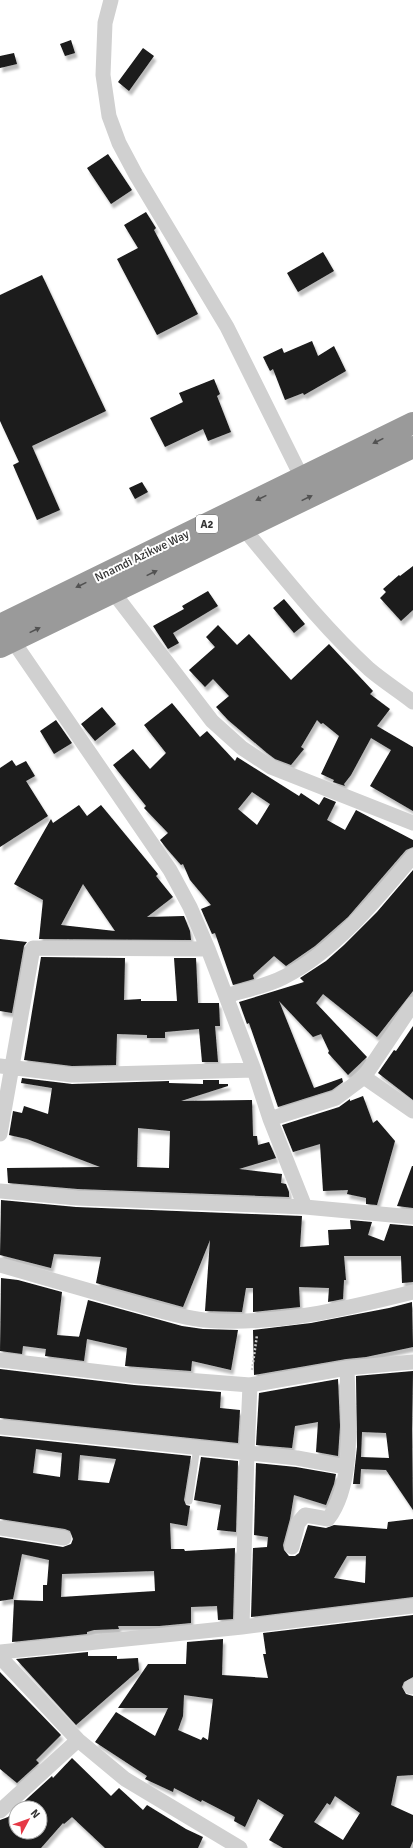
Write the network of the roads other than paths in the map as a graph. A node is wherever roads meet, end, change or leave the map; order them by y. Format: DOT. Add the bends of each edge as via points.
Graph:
graph roads {
  1 [pos="111,0"];
  2 [pos="413,423"];
  3 [pos="413,447"];
  4 [pos="302,478"];
  5 [pos="240,520"];
  6 [pos="113,592"];
  7 [pos="4,638"];
  8 [pos="413,702"];
  9 [pos="413,823"];
  10 [pos="413,856"];
  11 [pos="208,949"];
  12 [pos="226,996"];
  13 [pos="413,1004"];
  14 [pos="6,1067"];
  15 [pos="254,1070"];
  16 [pos="364,1076"];
  17 [pos="413,1111"];
  18 [pos="270,1119"];
  19 [pos="0,1134"];
  20 [pos="0,1192"];
  21 [pos="306,1207"];
  22 [pos="413,1217"];
  23 [pos="0,1265"];
  24 [pos="413,1292"];
  25 [pos="0,1360"];
  26 [pos="413,1362"];
  27 [pos="347,1368"];
  28 [pos="250,1384"];
  29 [pos="0,1427"];
  30 [pos="197,1447"];
  31 [pos="246,1453"];
  32 [pos="346,1467"];
  33 [pos="190,1501"];
  34 [pos="0,1528"];
  35 [pos="64,1538"];
  36 [pos="292,1548"];
  37 [pos="413,1606"];
  38 [pos="242,1627"];
  39 [pos="0,1652"];
  40 [pos="0,1657"];
  41 [pos="78,1740"];
  42 [pos="3,1802"];
  43 [pos="240,1848"];
  1 -- 4 [label="street" via="105,23 104,75 109,116 119,143 227,327"];
  2 -- 4 [label="highway, Nnamdi Azikwe Way / A2, one-way"];
  5 -- 3 [label="highway, Nnamdi Azikwe Way / A2, one-way"];
  4 -- 5 [label="highway, Nnamdi Azikwe Way / A2, one-way"];
  6 -- 5 [label="highway, Nnamdi Azikwe Way / A2, one-way"];
  5 -- 7 [label="highway, Nnamdi Azikwe Way / A2, one-way"];
  5 -- 8 [label="street" via="319,618 346,647"];
  7 -- 6 [label="highway, Nnamdi Azikwe Way / A2, one-way"];
  6 -- 9 [label="street" via="212,721 242,748 271,767"];
  7 -- 11 [label="street" via="170,870"];
  10 -- 12 [label="street" via="378,898 331,944 306,964 284,977"];
  11 -- 12 [label="street"];
  11 -- 14 [label="street" via="32,948"];
  12 -- 15 [label="street"];
  13 -- 16 [label="street"];
  14 -- 15 [label="street" via="72,1075"];
  14 -- 19 [label="street"];
  15 -- 18 [label="street"];
  16 -- 17 [label="street"];
  16 -- 18 [label="street" via="336,1098"];
  18 -- 21 [label="street"];
  20 -- 21 [label="street" via="77,1198"];
  21 -- 22 [label="street"];
  23 -- 24 [label="street" via="171,1314 204,1320 259,1321 345,1309"];
  25 -- 28 [label="street" via="135,1376"];
  26 -- 27 [label="street"];
  27 -- 28 [label="street"];
  27 -- 32 [label="street" via="349,1446"];
  28 -- 31 [label="street"];
  29 -- 30 [label="street"];
  30 -- 31 [label="street"];
  30 -- 33 [label="lane"];
  31 -- 32 [label="street" via="297,1458"];
  31 -- 38 [label="street"];
  32 -- 36 [label="street" via="333,1512 328,1519 305,1515 298,1523"];
  34 -- 35 [label="street"];
  37 -- 38 [label="street"];
  38 -- 39 [label="street"];
  40 -- 41 [label="street"];
  41 -- 42 [label="street"];
  41 -- 43 [label="street" via="125,1778"];
}
